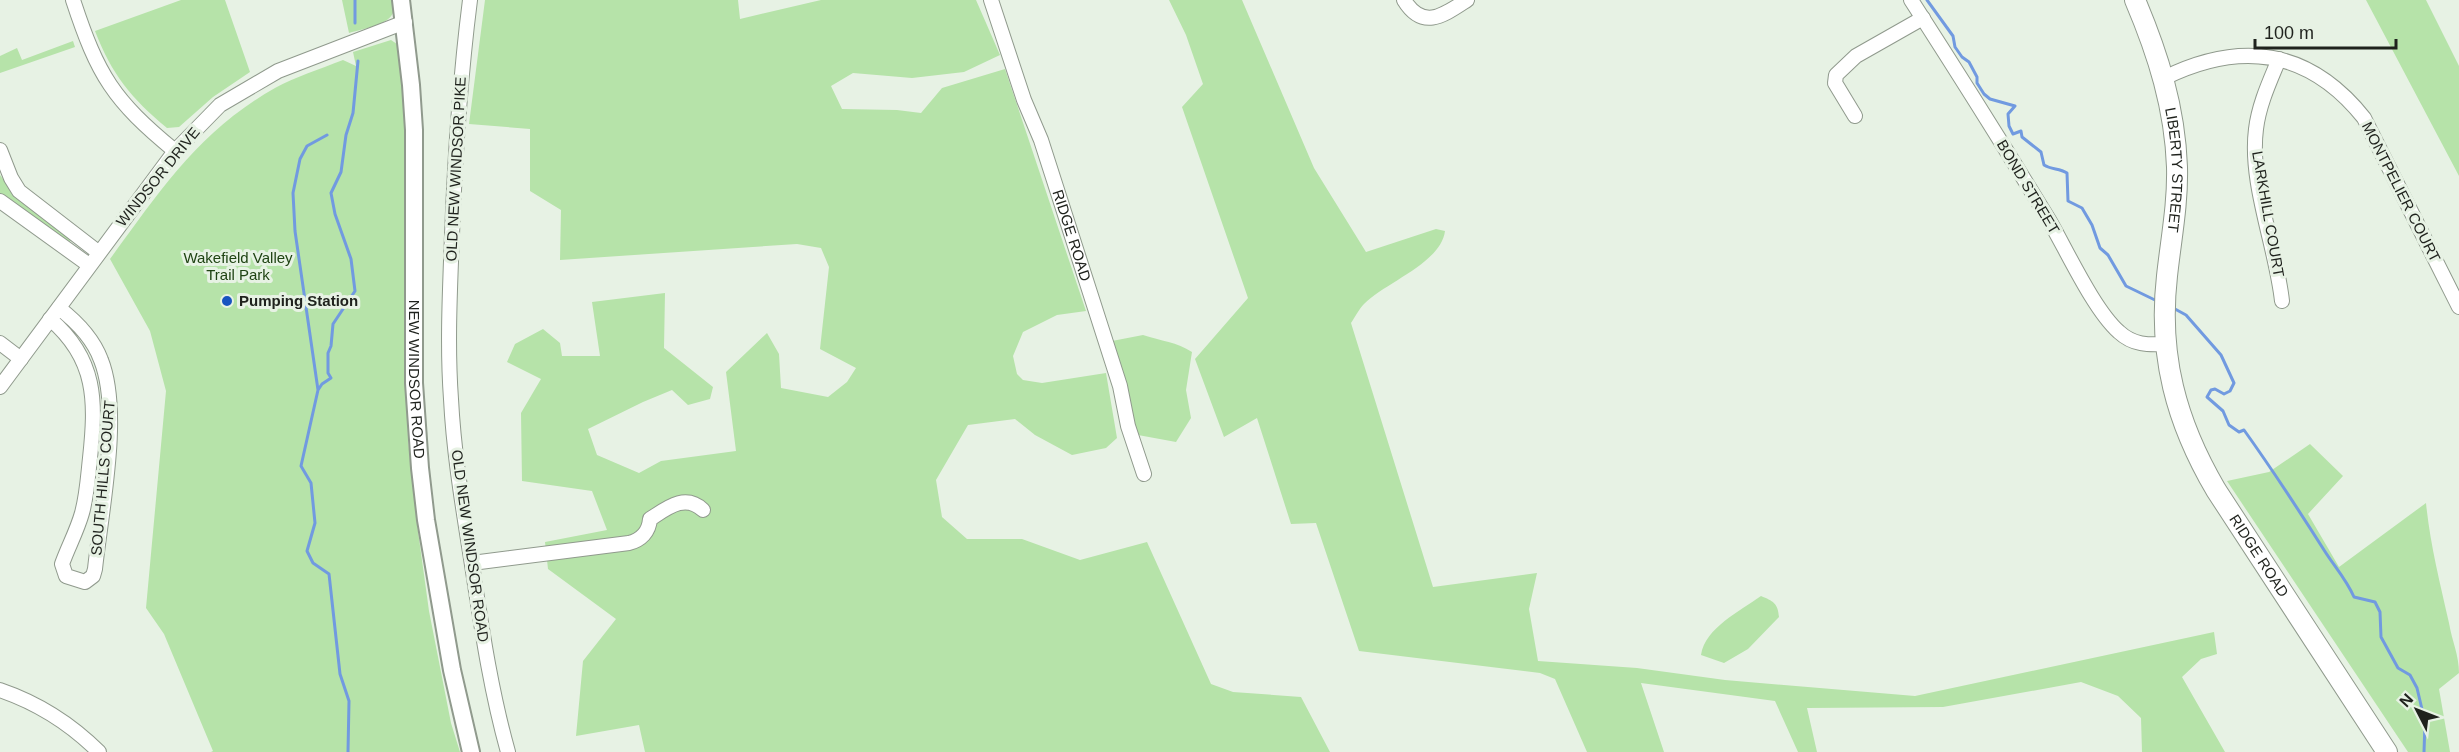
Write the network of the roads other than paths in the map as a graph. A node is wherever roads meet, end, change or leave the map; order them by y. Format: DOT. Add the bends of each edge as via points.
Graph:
graph roads {
  1 [pos="73,0"];
  2 [pos="401,0"];
  3 [pos="470,0"];
  4 [pos="991,0"];
  5 [pos="1404,0"];
  6 [pos="1467,0"];
  7 [pos="1911,0"];
  8 [pos="2135,0"];
  9 [pos="1923,18"];
  10 [pos="405,22"];
  11 [pos="2279,59"];
  12 [pos="2164,78"];
  13 [pos="1855,116"];
  14 [pos="0,150"];
  15 [pos="175,151"];
  16 [pos="0,201"];
  17 [pos="98,252"];
  18 [pos="89,265"];
  19 [pos="2282,301"];
  20 [pos="2459,306"];
  21 [pos="59,308"];
  22 [pos="50,319"];
  23 [pos="449,338"];
  24 [pos="0,343"];
  25 [pos="2166,344"];
  26 [pos="21,358"];
  27 [pos="6,368"];
  28 [pos="0,387"];
  29 [pos="1144,474"];
  30 [pos="704,510"];
  31 [pos="472,563"];
  32 [pos="0,690"];
  33 [pos="99,752"];
  34 [pos="471,752"];
  35 [pos="508,752"];
  36 [pos="2387,752"];
  1 -- 15 [label="street" via="87,42 108,84 130,112"];
  2 -- 10 [label="main road, NEW WINDSOR ROAD"];
  3 -- 23 [label="street, OLD NEW WINDSOR PIKE" via="456,129"];
  4 -- 29 [label="street, RIDGE ROAD" via="1041,140"];
  5 -- 6 [label="street" via="1416,14 1430,18 1441,16"];
  7 -- 9 [label="street, BOND STREET"];
  8 -- 12 [label="highway, LIBERTY STREET"];
  9 -- 13 [label="street" via="1856,56 1836,75 1835,84"];
  9 -- 25 [label="street, BOND STREET" via="2110,322 2135,342"];
  10 -- 15 [label="street, WINDSOR DRIVE" via="258,81 220,105"];
  10 -- 34 [label="main road, NEW WINDSOR ROAD" via="414,130 414,383 420,468 452,670"];
  11 -- 12 [label="street, MONTPELIER COURT" via="2221,57"];
  11 -- 19 [label="street, LARKHILL COURT" via="2262,104 2255,148"];
  11 -- 20 [label="street, MONTPELIER COURT" via="2291,61 2328,81 2364,118"];
  12 -- 25 [label="highway, LIBERTY STREET" via="2174,125 2178,184 2167,276"];
  14 -- 17 [label="street" via="19,191"];
  15 -- 17 [label="street, WINDSOR DRIVE"];
  16 -- 18 [label="street"];
  17 -- 18 [label="street, WINDSOR DRIVE"];
  18 -- 21 [label="street, WINDSOR DRIVE"];
  21 -- 22 [label="street, WINDSOR DRIVE"];
  21 -- 22 [label="street, SOUTH HILLS COURT" via="84,329 93,343 110,391 95,569 85,582 66,576 62,564 87,494 93,391 77,347"];
  22 -- 26 [label="street, WINDSOR DRIVE"];
  23 -- 31 [label="street, OLD NEW WINDSOR ROAD" via="452,417"];
  24 -- 26 [label="street"];
  25 -- 36 [label="highway, RIDGE ROAD" via="2178,407 2198,459"];
  26 -- 27 [label="street, WINDSOR DRIVE"];
  27 -- 28 [label="street, WINDSOR DRIVE"];
  30 -- 31 [label="street" via="686,502 667,507 650,519 642,537 629,543"];
  31 -- 35 [label="street, OLD NEW WINDSOR ROAD" via="498,717"];
  32 -- 33 [label="street" via="33,702 61,719"];
}
